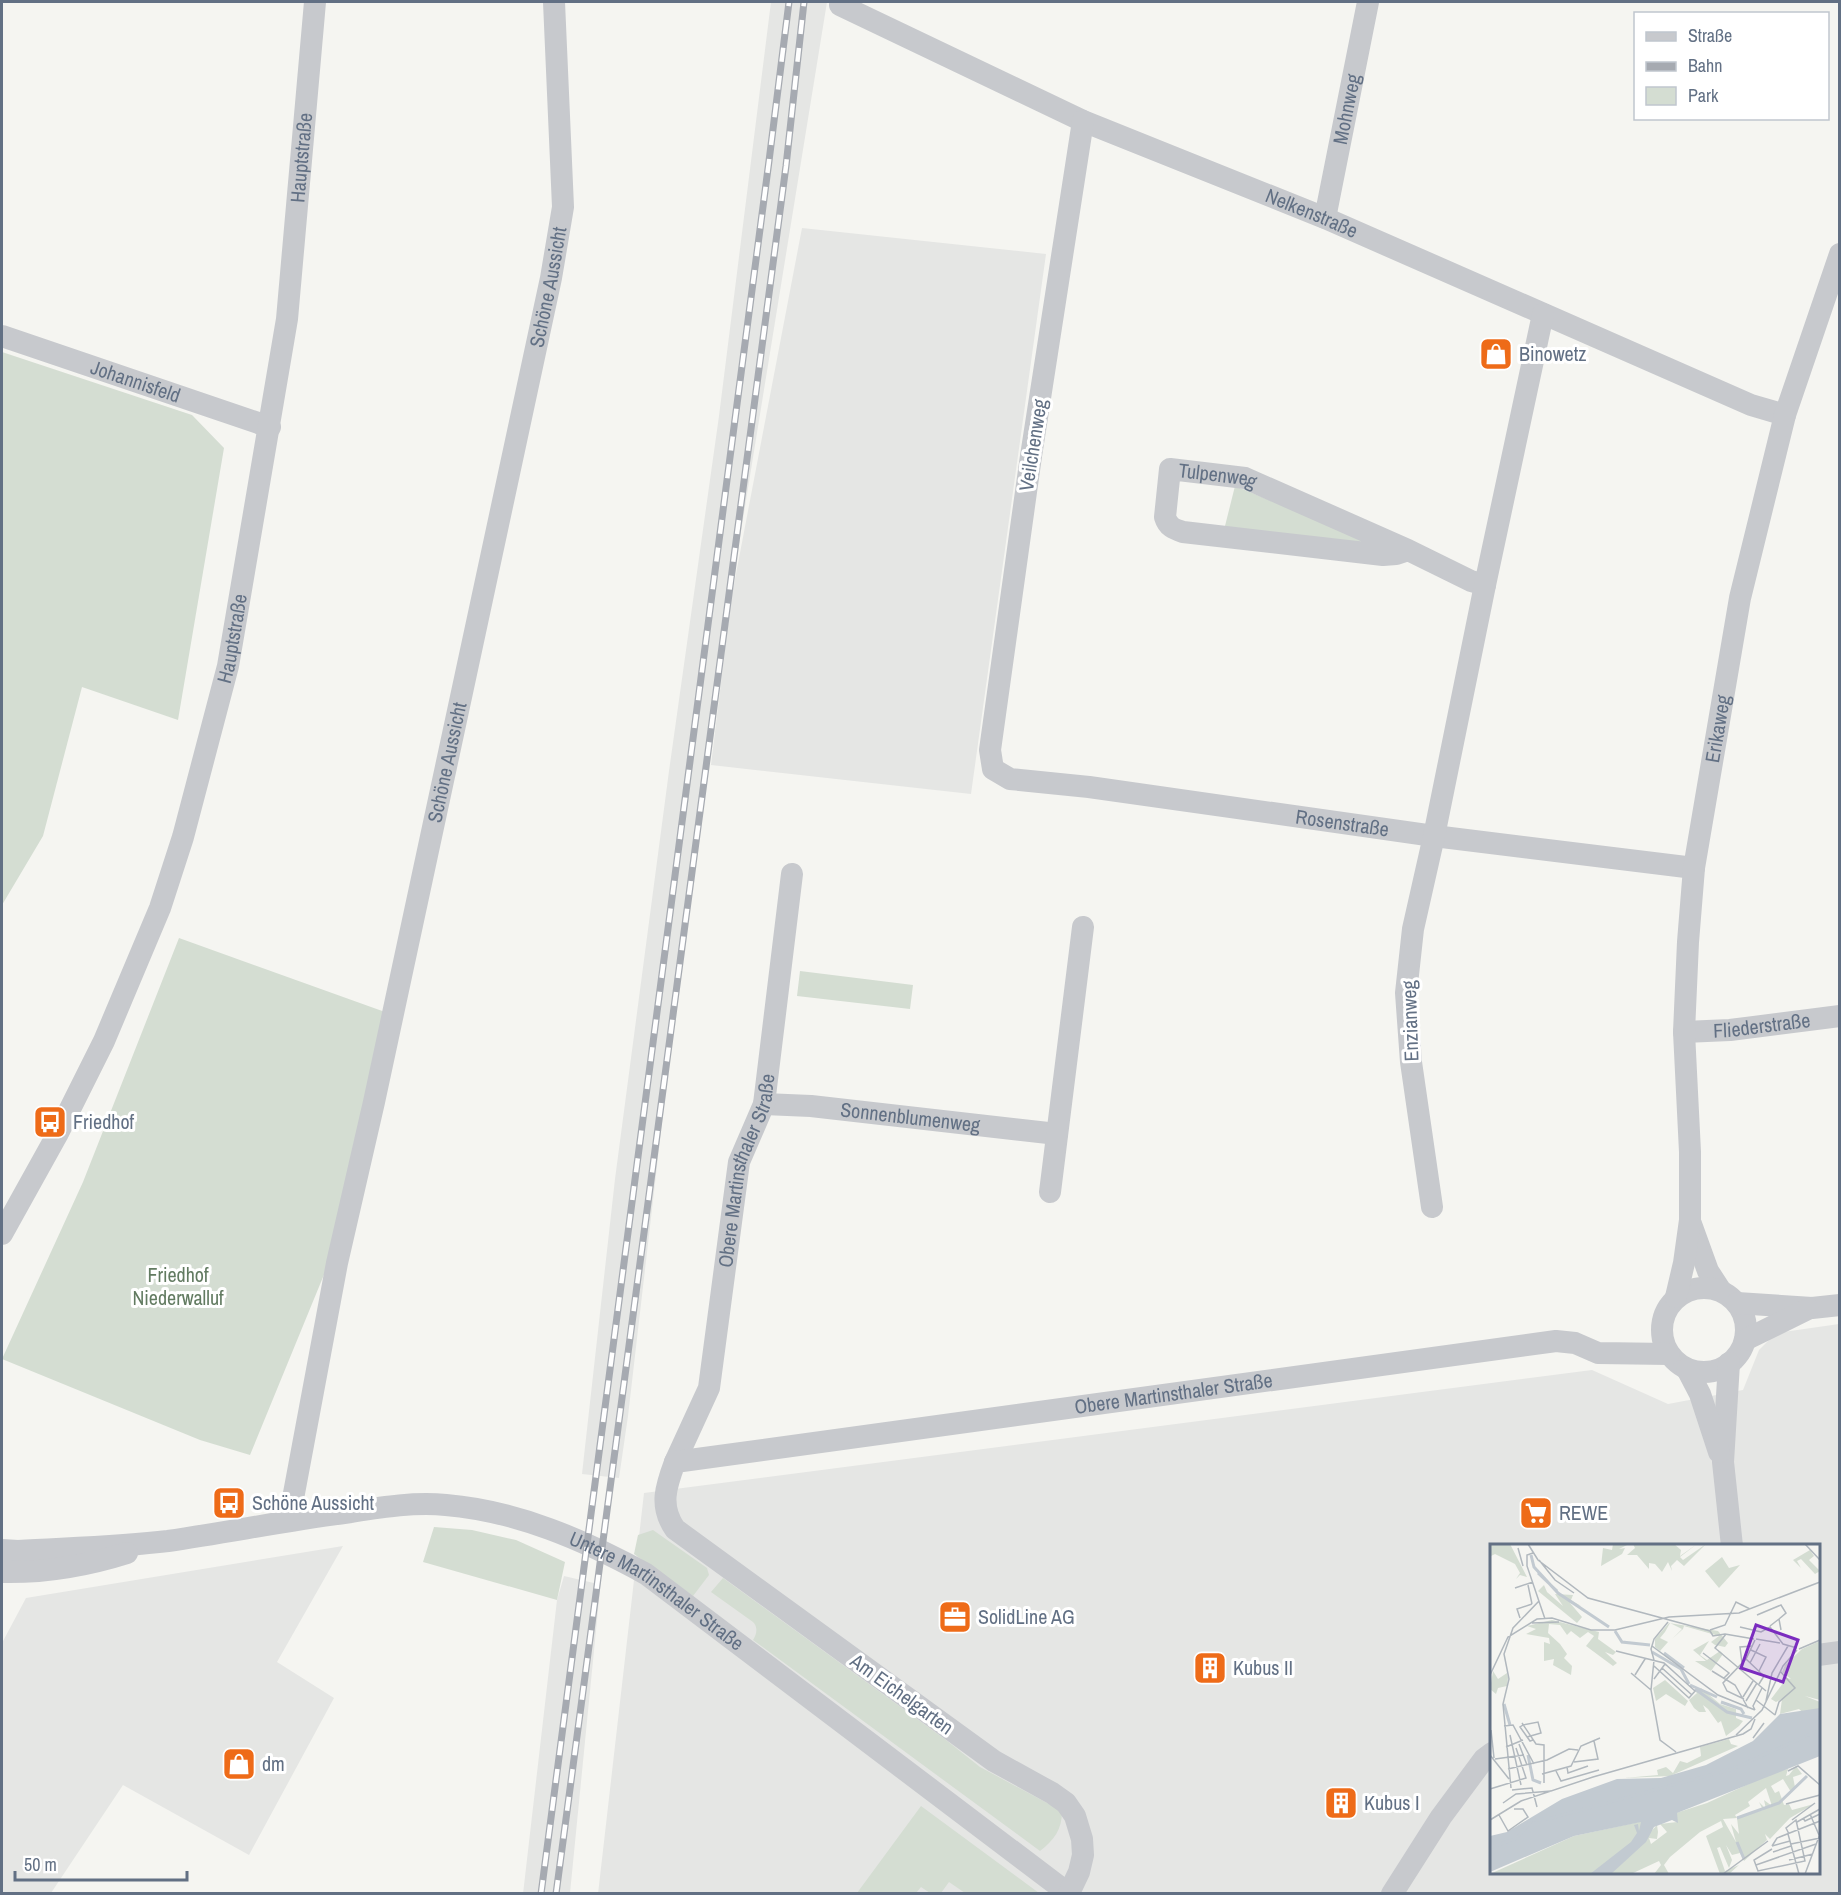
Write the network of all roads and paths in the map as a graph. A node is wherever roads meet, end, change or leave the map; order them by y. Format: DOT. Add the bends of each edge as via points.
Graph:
graph roads {
  1 [pos="315,2"];
  2 [pos="554,2"];
  3 [pos="1368,2"];
  4 [pos="840,3"];
  5 [pos="1083,121"];
  6 [pos="1325,218"];
  7 [pos="1839,254"];
  8 [pos="1543,314"];
  9 [pos="2,336"];
  10 [pos="1785,414"];
  11 [pos="270,427"];
  12 [pos="1408,550"];
  13 [pos="1485,585"];
  14 [pos="993,769"];
  15 [pos="1434,836"];
  16 [pos="1694,868"];
  17 [pos="792,874"];
  18 [pos="1083,927"];
  19 [pos="1839,1016"];
  20 [pos="1684,1032"];
  21 [pos="764,1104"];
  22 [pos="1057,1134"];
  23 [pos="1050,1192"];
  24 [pos="1432,1208"];
  25 [pos="1690,1220"];
  26 [pos="2,1234"];
  27 [pos="1676,1297"];
  28 [pos="1729,1297"];
  29 [pos="1839,1305"];
  30 [pos="1812,1308"];
  31 [pos="1744,1340"];
  32 [pos="1669,1354"];
  33 [pos="1729,1364"];
  34 [pos="1687,1369"];
  35 [pos="675,1462"];
  36 [pos="1723,1462"];
  37 [pos="668,1519"];
  38 [pos="288,1520"];
  39 [pos="166,1541"];
  40 [pos="1732,1544"];
  41 [pos="2,1550"];
  42 [pos="2,1572"];
  43 [pos="1839,1652"];
  44 [pos="1820,1654"];
  45 [pos="1490,1754"];
  46 [pos="1069,1893"];
  47 [pos="1392,1893"];
  1 -- 11 [label="street, Hauptstraße" via="287,319"];
  2 -- 38 [label="street, Schöne Aussicht" via="563,207 551,278 337,1263"];
  3 -- 6 [label="street, Mohnweg"];
  4 -- 5 [label="street, Nelkenstraße"];
  5 -- 6 [label="street, Nelkenstraße"];
  5 -- 14 [label="street, Veilchenweg" via="993,727"];
  6 -- 8 [label="street, Nelkenstraße"];
  7 -- 10 [label="street, Erikaweg"];
  8 -- 10 [label="street, Nelkenstraße" via="1751,405"];
  8 -- 13 [label="street"];
  9 -- 11 [label="street, Johannisfeld"];
  10 -- 16 [label="street, Erikaweg" via="1740,598"];
  11 -- 26 [label="street, Hauptstraße" via="228,666 164,898 104,1041"];
  12 -- 12 [label="street, Tulpenweg" via="1245,478 1170,469 1165,517 1174,529 1383,555"];
  12 -- 13 [label="street, Tulpenweg"];
  13 -- 15 [label="street"];
  14 -- 15 [label="street, Rosenstraße" via="1010,779"];
  15 -- 16 [label="street, Rosenstraße"];
  15 -- 24 [label="street, Enzianweg" via="1413,925 1406,993 1411,1062"];
  16 -- 20 [label="street, Erikaweg"];
  17 -- 21 [label="street, Obere Martinsthaler Straße"];
  18 -- 22 [label="street"];
  19 -- 20 [label="street, Fliederstraße"];
  20 -- 25 [label="street, Erikaweg"];
  21 -- 22 [label="street, Sonnenblumenweg"];
  21 -- 35 [label="street, Obere Martinsthaler Straße" via="739,1162 709,1388"];
  22 -- 23 [label="street"];
  25 -- 27 [label="street, Erikaweg"];
  25 -- 28 [label="street, Erikaweg" via="1708,1271"];
  27 -- 28 [label="street" via="1686,1291 1710,1288"];
  27 -- 32 [label="street" via="1668,1306 1661,1330"];
  28 -- 30 [label="street"];
  28 -- 31 [label="street" via="1745,1320"];
  29 -- 30 [label="street"];
  30 -- 31 [label="street"];
  31 -- 33 [label="street"];
  32 -- 34 [label="street"];
  32 -- 35 [label="street, Obere Martinsthaler Straße" via="1598,1353 1575,1343 1556,1341"];
  33 -- 34 [label="street" via="1709,1372"];
  33 -- 36 [label="street"];
  34 -- 36 [label="street" via="1700,1394"];
  35 -- 37 [label="street, Obere Martinsthaler Straße" via="666,1487"];
  36 -- 40 [label="street"];
  37 -- 46 [label="street, Am Eichelgarten" via="675,1529 723,1565 994,1761 1066,1803 1076,1816 1083,1855"];
  38 -- 39 [label="street, Untere Martinsthaler Straße"];
  38 -- 46 [label="street, Untere Martinsthaler Straße" via="412,1503 447,1505 510,1515 614,1556 646,1574"];
  39 -- 41 [label="street, Untere Martinsthaler Straße"];
  39 -- 42 [label="street, Untere Martinsthaler Straße" via="82,1566"];
  43 -- 44 [label="street"];
  45 -- 47 [label="street" via="1441,1817"];
}
